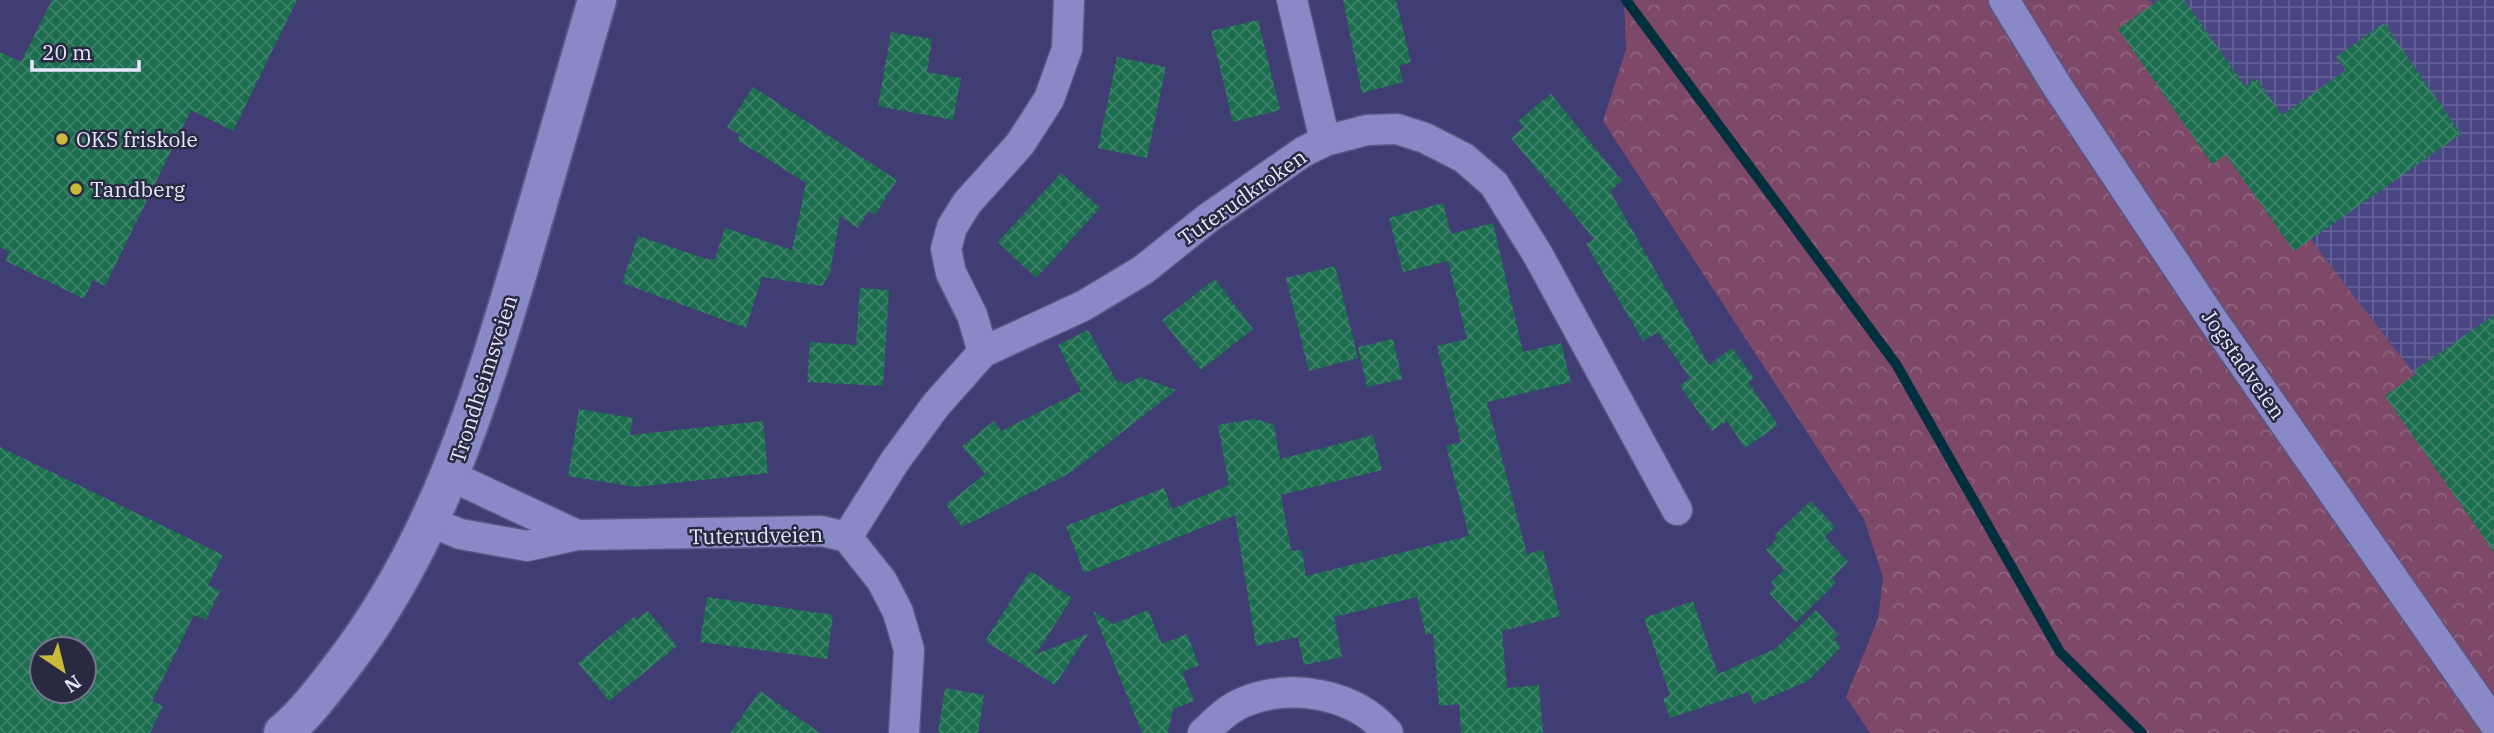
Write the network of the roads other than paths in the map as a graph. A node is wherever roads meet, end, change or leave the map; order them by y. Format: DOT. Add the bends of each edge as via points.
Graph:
graph roads {
  1 [pos="597,0"];
  2 [pos="1069,0"];
  3 [pos="1292,0"];
  4 [pos="2004,0"];
  5 [pos="1325,141"];
  6 [pos="983,352"];
  7 [pos="451,476"];
  8 [pos="1676,510"];
  9 [pos="431,522"];
  10 [pos="577,535"];
  11 [pos="847,537"];
  12 [pos="2494,723"];
  13 [pos="290,730"];
  14 [pos="904,733"];
  15 [pos="1203,733"];
  16 [pos="1388,733"];
  1 -- 7 [label="main road, Trondheimsveien" via="503,323"];
  2 -- 6 [label="street" via="1067,49 1049,99 1020,144 967,202 952,226 946,249"];
  3 -- 5 [label="street"];
  4 -- 12 [label="street, Jogstadveien" via="2204,308"];
  5 -- 6 [label="street, Tuterudkroken" via="1241,194 1143,270 1083,306"];
  5 -- 8 [label="street, Tuterudkroken" via="1397,129 1464,158 1494,184 1538,255"];
  6 -- 11 [label="street, Tuterudkroken" via="936,405"];
  7 -- 9 [label="main road, Trondheimsveien"];
  7 -- 10 [label="street, Tuterudveien"];
  9 -- 10 [label="street, Tuterudveien" via="460,534 527,546"];
  9 -- 13 [label="main road, Trondheimsveien" via="373,624"];
  10 -- 11 [label="street, Tuterudveien" via="821,531"];
  11 -- 14 [label="street, Tuterudveien" via="882,581 898,612 909,650"];
  15 -- 16 [label="street" via="1243,702 1295,693 1334,696 1362,709"];
}
